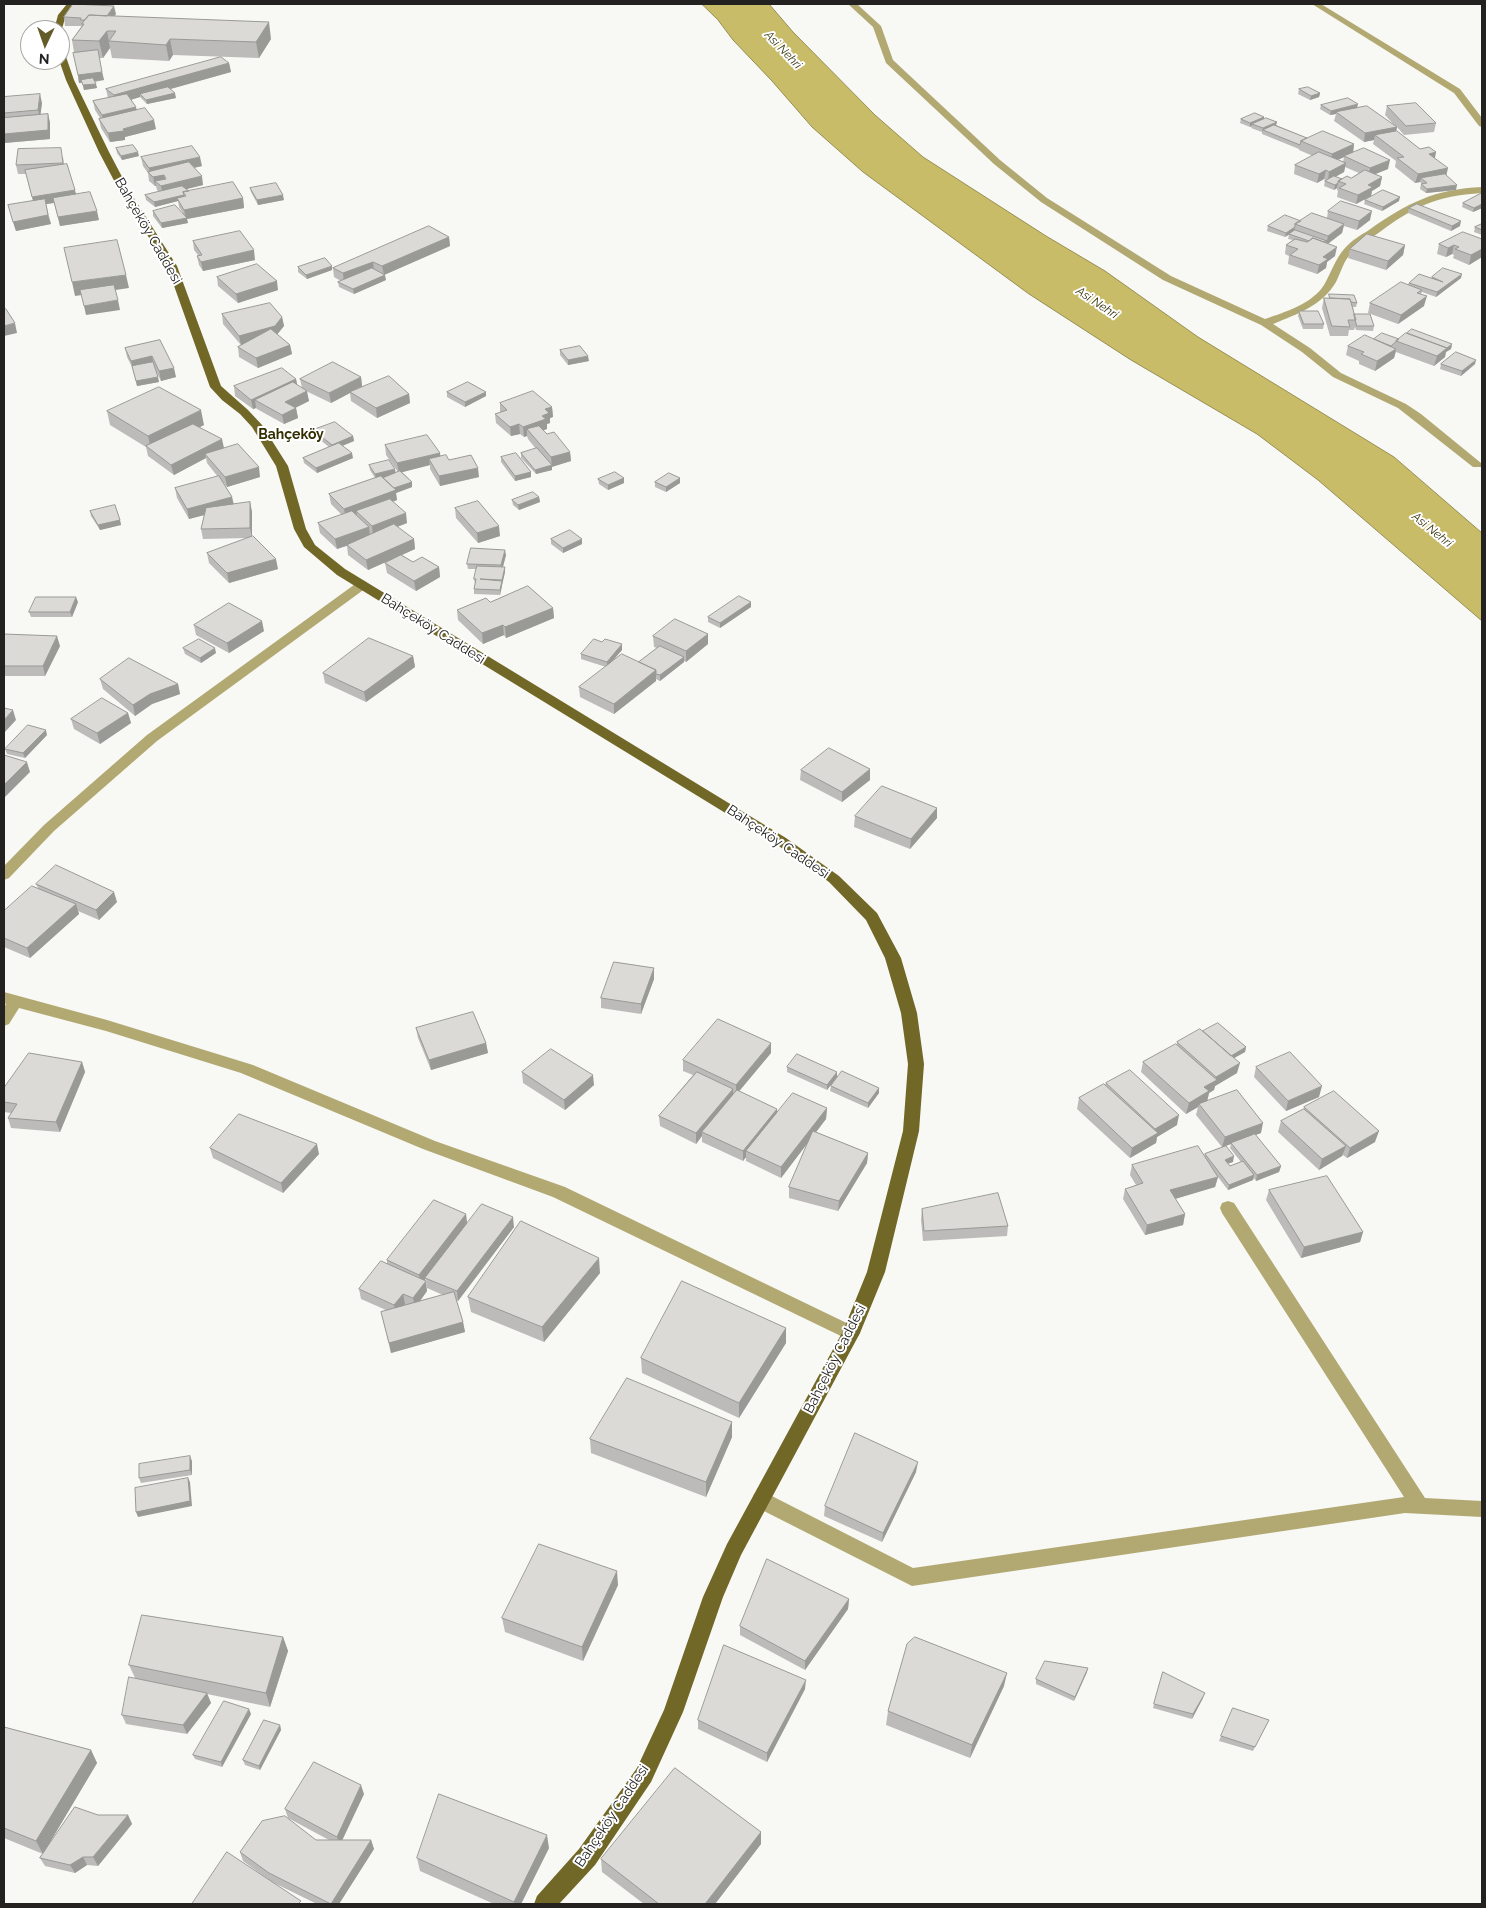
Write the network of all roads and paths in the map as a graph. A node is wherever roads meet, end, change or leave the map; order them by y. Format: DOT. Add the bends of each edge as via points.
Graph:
graph roads {
  1 [pos="71,4"];
  2 [pos="852,4"];
  3 [pos="1316,4"];
  4 [pos="61,20"];
  5 [pos="67,70"];
  6 [pos="1482,124"];
  7 [pos="1482,190"];
  8 [pos="1265,323"];
  9 [pos="1477,465"];
  10 [pos="362,585"];
  11 [pos="4,875"];
  12 [pos="9,999"];
  13 [pos="4,1020"];
  14 [pos="1228,1208"];
  15 [pos="851,1333"];
  16 [pos="761,1500"];
  17 [pos="1420,1506"];
  18 [pos="1482,1510"];
  19 [pos="545,1904"];
  1 -- 4 [label="main road"];
  2 -- 8 [label="street" via="880,31 889,61 1020,182 1167,278"];
  3 -- 6 [label="street" via="1457,91"];
  5 -- 10 [label="main road, Bahçeköy Caddesi" via="125,192 172,266 216,387 256,425 282,466 300,529 310,546"];
  7 -- 8 [label="street" via="1451,192 1410,205 1349,248 1330,285 1318,298"];
  8 -- 9 [label="street" via="1337,375 1417,416"];
  10 -- 11 [label="street" via="152,738 48,828"];
  10 -- 15 [label="main road, Bahçeköy Caddesi" via="781,841 834,879 872,917 893,958 909,1013 916,1064 911,1131 898,1188 876,1272"];
  12 -- 13 [label="street"];
  12 -- 15 [label="street" via="247,1069 429,1144 559,1192"];
  14 -- 17 [label="street"];
  15 -- 16 [label="main road, Bahçeköy Caddesi"];
  16 -- 17 [label="street" via="912,1577 1405,1505"];
  16 -- 19 [label="main road, Bahçeköy Caddesi" via="713,1596 673,1712 644,1775 587,1857"];
  17 -- 18 [label="street"];
}
